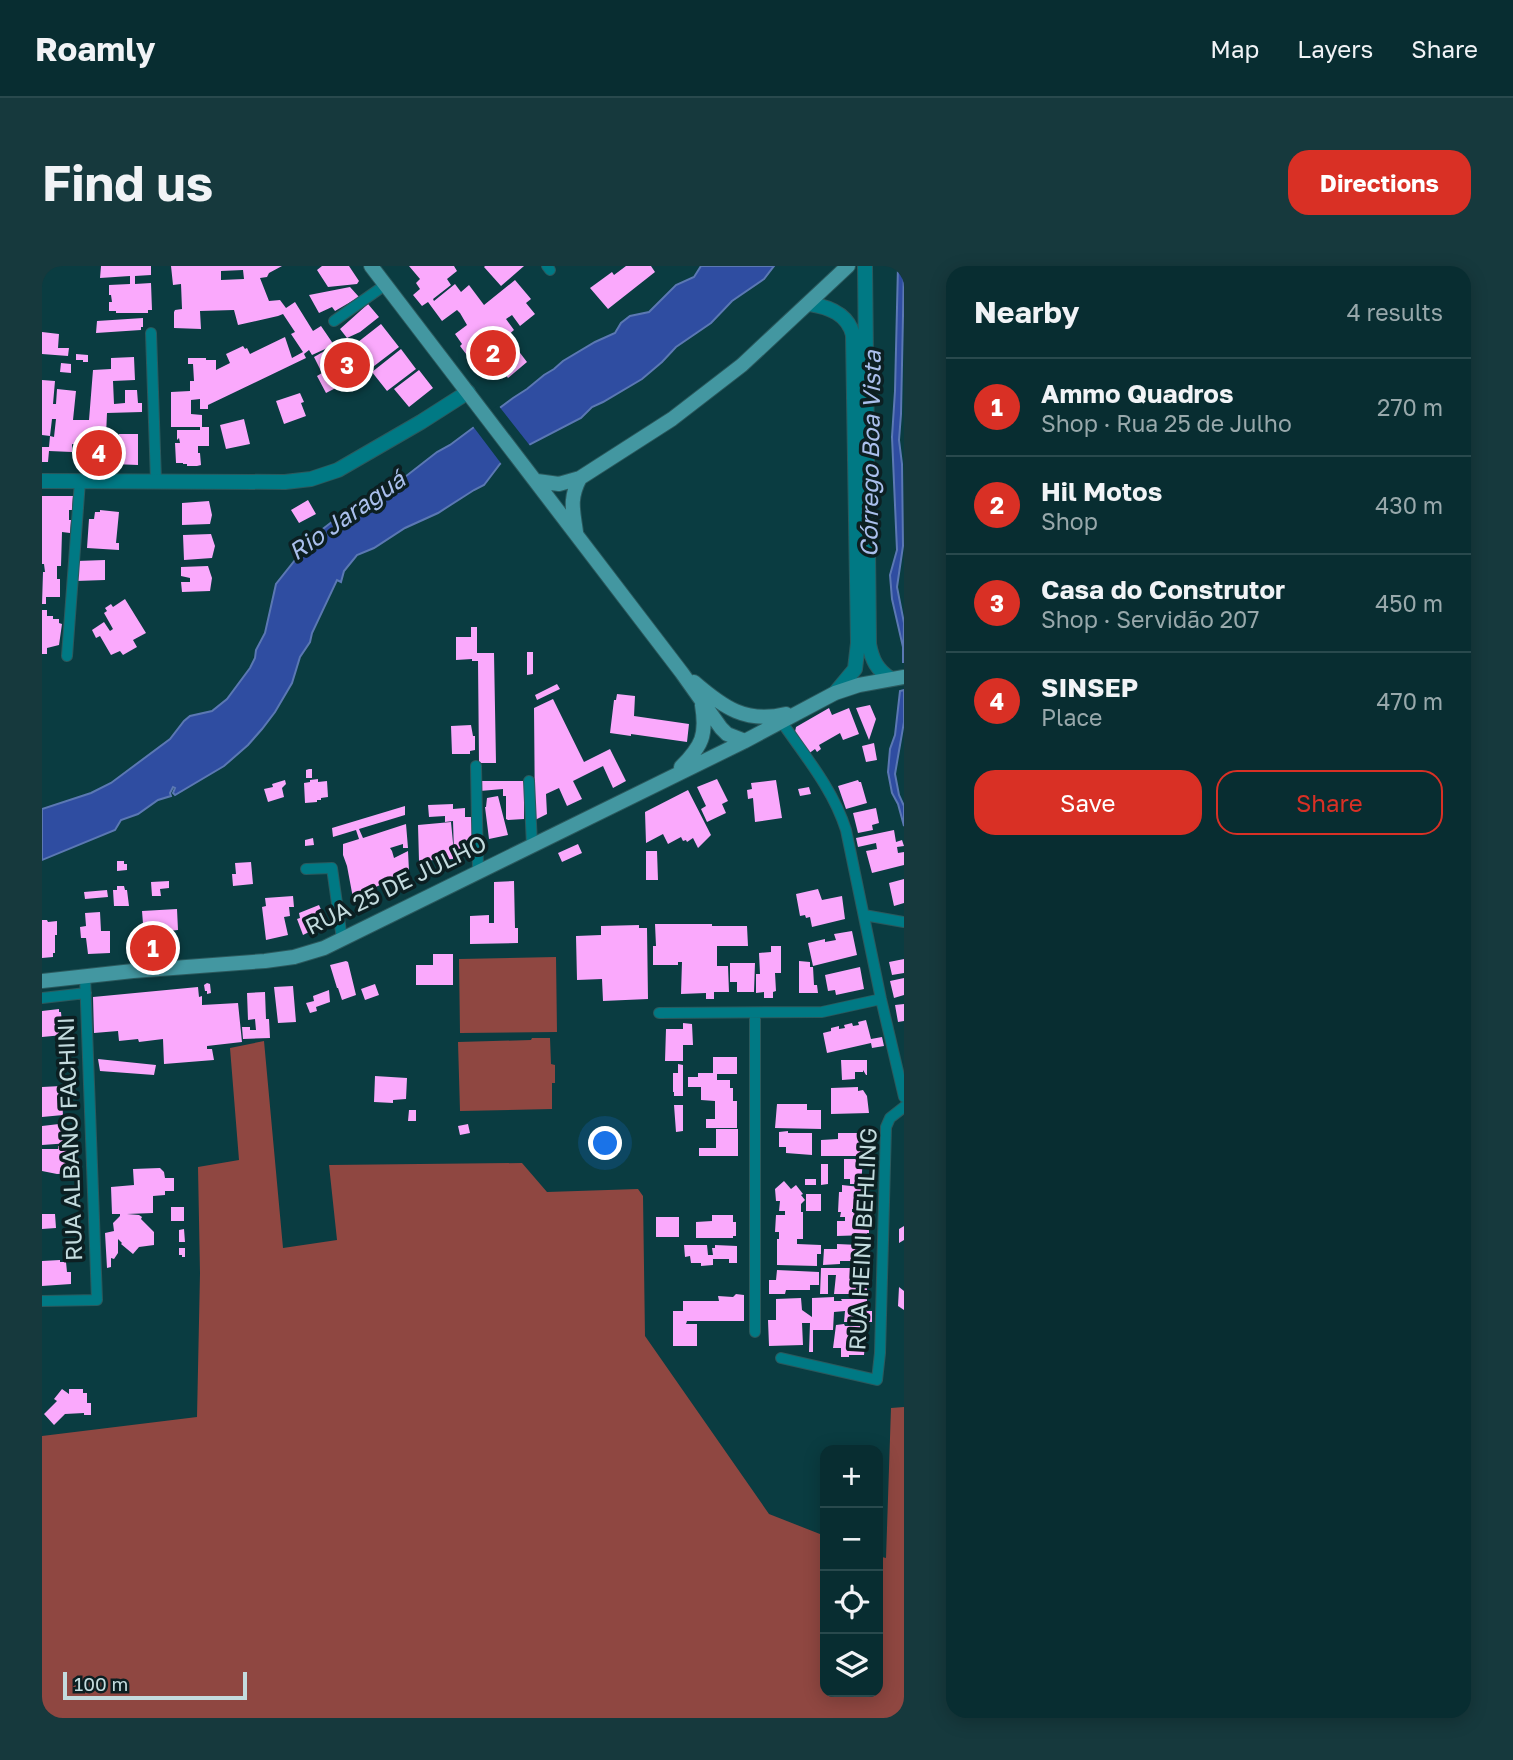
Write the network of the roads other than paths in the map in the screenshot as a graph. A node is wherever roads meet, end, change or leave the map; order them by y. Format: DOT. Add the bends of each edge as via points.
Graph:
graph roads {
  1 [pos="370,266"];
  2 [pos="848,266"];
  3 [pos="864,266"];
  4 [pos="385,285"];
  5 [pos="810,304"];
  6 [pos="334,321"];
  7 [pos="151,333"];
  8 [pos="468,392"];
  9 [pos="533,476"];
  10 [pos="580,478"];
  11 [pos="42,481"];
  12 [pos="80,481"];
  13 [pos="156,481"];
  14 [pos="576,533"];
  15 [pos="67,656"];
  16 [pos="682,673"];
  17 [pos="897,678"];
  18 [pos="835,693"];
  19 [pos="701,700"];
  20 [pos="806,708"];
  21 [pos="781,721"];
  22 [pos="745,741"];
  23 [pos="476,766"];
  24 [pos="674,775"];
  25 [pos="529,781"];
  26 [pos="532,845"];
  27 [pos="306,869"];
  28 [pos="478,871"];
  29 [pos="864,915"];
  30 [pos="904,922"];
  31 [pos="342,939"];
  32 [pos="85,976"];
  33 [pos="42,981"];
  34 [pos="86,993"];
  35 [pos="42,998"];
  36 [pos="881,999"];
  37 [pos="659,1013"];
  38 [pos="755,1013"];
  39 [pos="904,1097"];
  40 [pos="904,1107"];
  41 [pos="42,1301"];
  42 [pos="755,1332"];
  43 [pos="780,1358"];
  1 -- 4 [label="main road"];
  2 -- 5 [label="main road"];
  3 -- 17 [label="street" via="869,644 877,667 884,675"];
  4 -- 6 [label="street"];
  4 -- 8 [label="main road"];
  5 -- 10 [label="main road" via="743,365 672,419"];
  5 -- 18 [label="street" via="846,319 853,335 858,643 855,669"];
  7 -- 13 [label="street"];
  8 -- 9 [label="main road"];
  8 -- 13 [label="street" via="338,470 311,479"];
  9 -- 10 [label="main road" via="559,484"];
  9 -- 14 [label="main road"];
  10 -- 14 [label="main road" via="572,500"];
  11 -- 12 [label="street"];
  12 -- 13 [label="street"];
  12 -- 15 [label="street"];
  14 -- 16 [label="main road"];
  16 -- 19 [label="main road"];
  16 -- 20 [label="main road" via="729,709 743,714 767,717"];
  17 -- 18 [label="main road"];
  18 -- 20 [label="main road"];
  19 -- 22 [label="main road" via="725,732"];
  19 -- 24 [label="main road" via="702,740"];
  20 -- 21 [label="main road, RUA 25 DE JULHO"];
  21 -- 22 [label="main road, RUA 25 DE JULHO"];
  21 -- 29 [label="street" via="840,810"];
  22 -- 24 [label="main road, RUA 25 DE JULHO"];
  23 -- 28 [label="street"];
  24 -- 26 [label="main road, RUA 25 DE JULHO"];
  25 -- 26 [label="street"];
  26 -- 28 [label="main road, RUA 25 DE JULHO"];
  27 -- 31 [label="street" via="332,868"];
  28 -- 31 [label="main road, RUA 25 DE JULHO"];
  29 -- 30 [label="street"];
  29 -- 36 [label="street"];
  31 -- 32 [label="main road, RUA 25 DE JULHO" via="294,957"];
  32 -- 33 [label="main road, RUA 25 DE JULHO"];
  32 -- 34 [label="street, RUA ALBANO FACHINI"];
  34 -- 35 [label="street"];
  34 -- 41 [label="street, RUA ALBANO FACHINI" via="97,1300"];
  36 -- 38 [label="street" via="822,1012"];
  36 -- 39 [label="street"];
  37 -- 38 [label="street"];
  38 -- 42 [label="street"];
  40 -- 43 [label="street, RUA HEINI BEHLING" via="886,1127 877,1380"];
}
